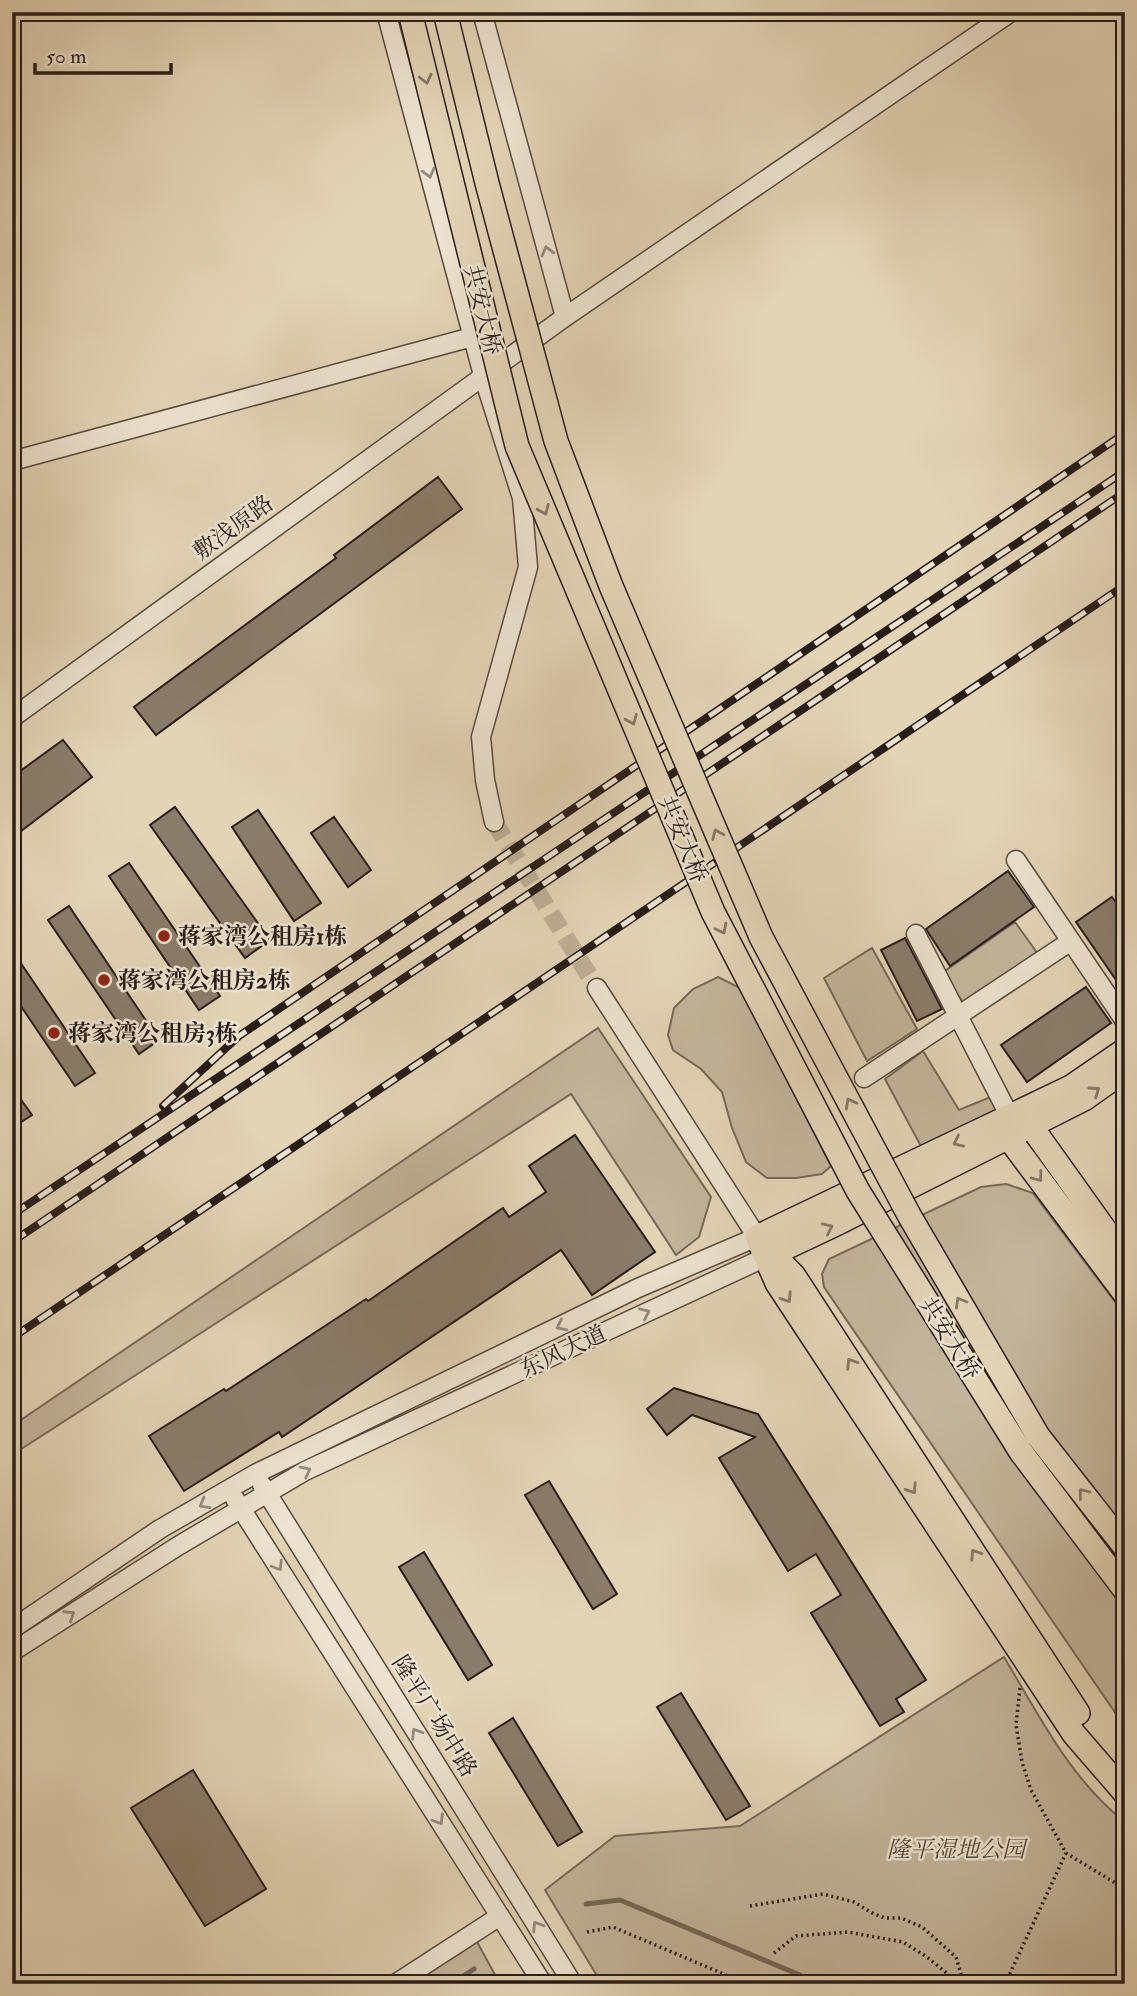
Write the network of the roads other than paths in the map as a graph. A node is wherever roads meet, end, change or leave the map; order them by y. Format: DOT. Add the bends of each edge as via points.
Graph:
graph roads {
  1 [pos="386,12"];
  2 [pos="410,12"];
  3 [pos="445,12"];
  4 [pos="482,12"];
  5 [pos="1011,12"];
  6 [pos="565,317"];
  7 [pos="472,337"];
  8 [pos="483,375"];
  9 [pos="12,461"];
  10 [pos="12,718"];
  11 [pos="494,822"];
  12 [pos="1016,860"];
  13 [pos="916,934"];
  14 [pos="1071,941"];
  15 [pos="597,988"];
  16 [pos="958,1015"];
  17 [pos="1125,1021"];
  18 [pos="1125,1050"];
  19 [pos="1125,1070"];
  20 [pos="864,1078"];
  21 [pos="1013,1123"];
  22 [pos="765,1249"];
  23 [pos="1125,1258"];
  24 [pos="1125,1294"];
  25 [pos="256,1474"];
  26 [pos="229,1490"];
  27 [pos="267,1493"];
  28 [pos="241,1508"];
  29 [pos="1125,1547"];
  30 [pos="1125,1590"];
  31 [pos="12,1629"];
  32 [pos="12,1652"];
  33 [pos="1125,1771"];
  34 [pos="1125,1793"];
  35 [pos="500,1916"];
  36 [pos="395,1984"];
  37 [pos="543,1984"];
  38 [pos="573,1984"];
  1 -- 7 [label="street, one-way"];
  2 -- 30 [label="main road, 共安大桥, one-way, bridge" via="517,446 713,912 858,1191 1021,1452"];
  29 -- 3 [label="main road, 共安大桥, one-way, bridge" via="1038,1436 909,1215 761,937 611,586 556,441"];
  6 -- 4 [label="street, one-way"];
  5 -- 6 [label="street, 敷浅原路"];
  6 -- 8 [label="street, 敷浅原路"];
  7 -- 8 [label="street"];
  7 -- 9 [label="street"];
  8 -- 10 [label="street, 敷浅原路"];
  8 -- 11 [label="street" via="522,498 528,567 481,737"];
  12 -- 14 [label="street"];
  13 -- 16 [label="street"];
  14 -- 16 [label="street"];
  14 -- 17 [label="street"];
  15 -- 22 [label="street"];
  16 -- 20 [label="street"];
  16 -- 21 [label="street"];
  18 -- 21 [label="main road"];
  21 -- 19 [label="main road, one-way" via="1084,1099"];
  21 -- 22 [label="main road"];
  21 -- 23 [label="main road"];
  21 -- 24 [label="main road, one-way"];
  22 -- 25 [label="street, 东风大道, one-way" via="638,1288"];
  27 -- 22 [label="street, 东风大道, one-way"];
  33 -- 22 [label="main road, one-way" via="1088,1727 794,1276"];
  22 -- 34 [label="main road, one-way" via="777,1283 1023,1658 1074,1734"];
  25 -- 26 [label="street, 东风大道"];
  25 -- 27 [label="street, 隆平广场中路"];
  26 -- 28 [label="street"];
  26 -- 31 [label="street, 东风大道, one-way" via="160,1529"];
  27 -- 28 [label="street, 东风大道"];
  38 -- 27 [label="street, 隆平广场中路, one-way"];
  32 -- 28 [label="street, 东风大道, one-way"];
  28 -- 35 [label="street, one-way"];
  35 -- 36 [label="street"];
  35 -- 37 [label="street"];
}
